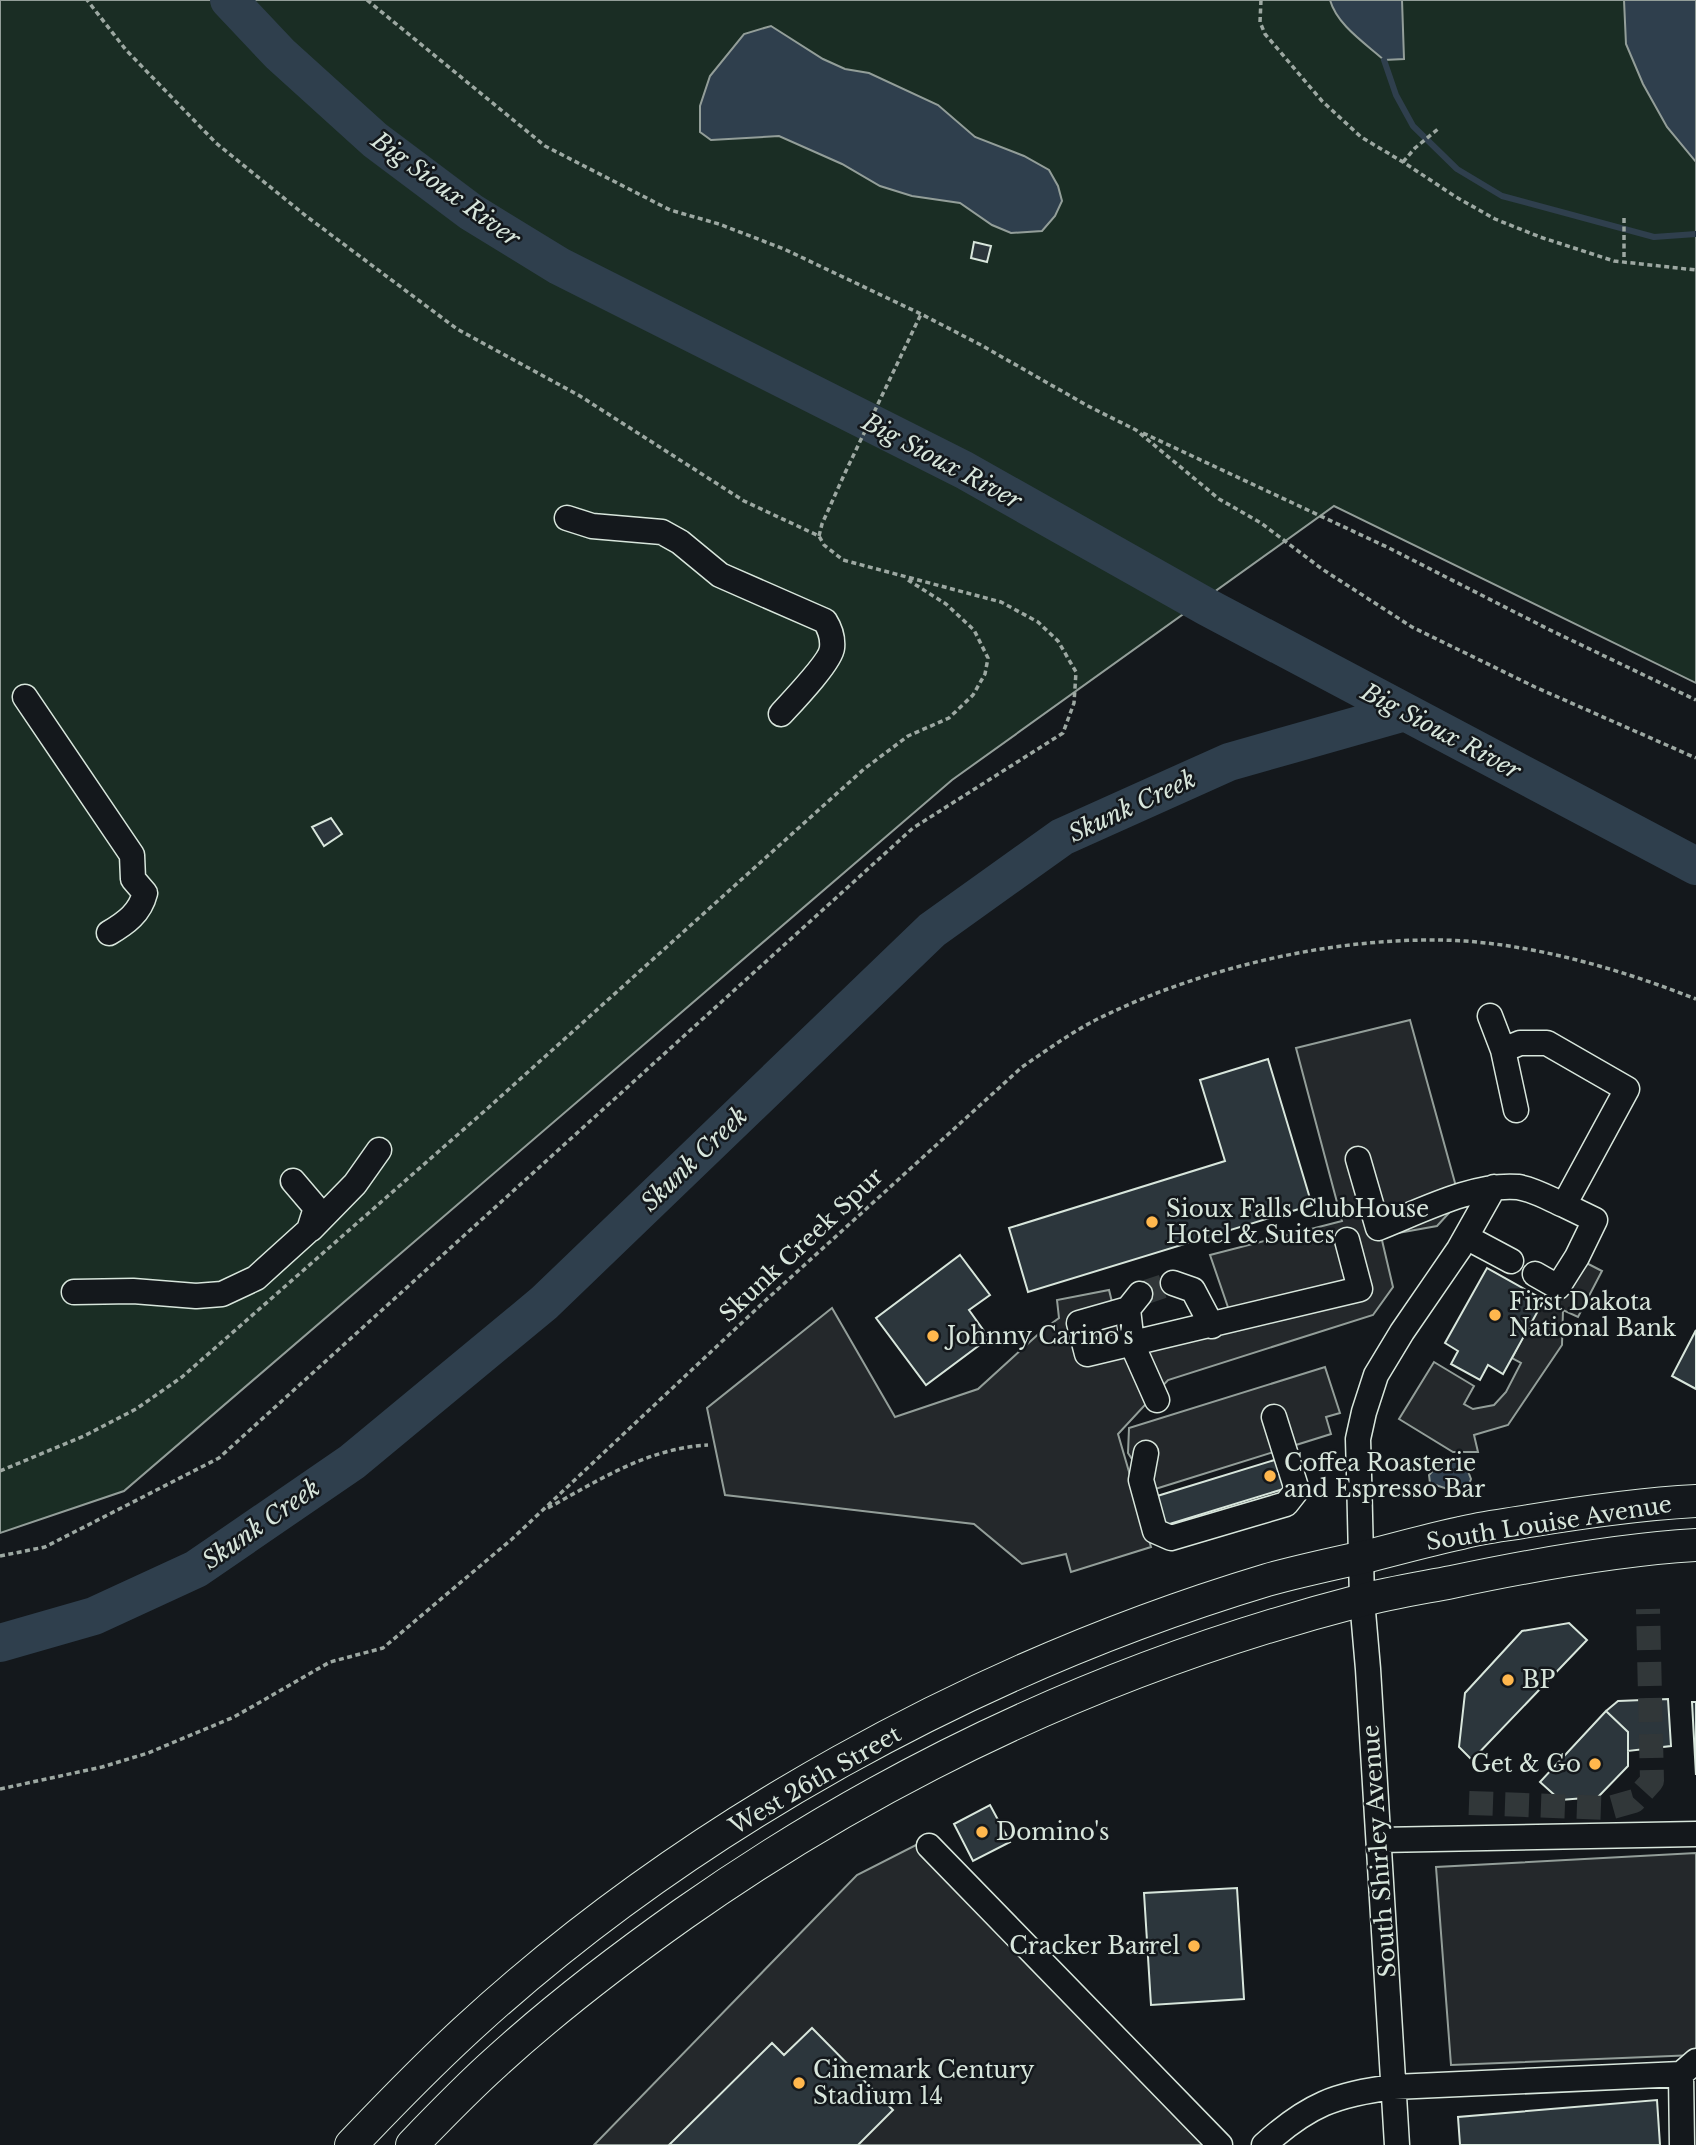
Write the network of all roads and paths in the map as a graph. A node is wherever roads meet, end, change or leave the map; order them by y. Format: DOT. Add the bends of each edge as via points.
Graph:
graph roads {
  1 [pos="87,0"];
  2 [pos="367,0"];
  3 [pos="1261,0"];
  4 [pos="1438,129"];
  5 [pos="1403,162"];
  6 [pos="1624,218"];
  7 [pos="1624,262"];
  8 [pos="1696,270"];
  9 [pos="921,314"];
  10 [pos="1136,430"];
  11 [pos="567,518"];
  12 [pos="819,536"];
  13 [pos="904,576"];
  14 [pos="25,697"];
  15 [pos="1696,700"];
  16 [pos="781,714"];
  17 [pos="1696,758"];
  18 [pos="109,933"];
  19 [pos="1696,999"];
  20 [pos="1490,1016"];
  21 [pos="1503,1050"];
  22 [pos="1516,1110"];
  23 [pos="379,1150"];
  24 [pos="1358,1159"];
  25 [pos="293,1181"];
  26 [pos="1494,1187"];
  27 [pos="1564,1205"];
  28 [pos="309,1230"];
  29 [pos="1466,1237"];
  30 [pos="1347,1240"];
  31 [pos="1511,1261"];
  32 [pos="1535,1274"];
  33 [pos="1173,1283"];
  34 [pos="74,1292"];
  35 [pos="1212,1326"];
  36 [pos="1132,1344"];
  37 [pos="1157,1400"];
  38 [pos="1274,1417"];
  39 [pos="708,1445"];
  40 [pos="1146,1453"];
  41 [pos="0,1471"];
  42 [pos="1696,1501"];
  43 [pos="543,1511"];
  44 [pos="1696,1545"];
  45 [pos="0,1556"];
  46 [pos="1361,1557"];
  47 [pos="1362,1600"];
  48 [pos="0,1789"];
  49 [pos="1696,1834"];
  50 [pos="1379,1840"];
  51 [pos="929,1846"];
  52 [pos="1688,2067"];
  53 [pos="1394,2087"];
  54 [pos="351,2145"];
  55 [pos="412,2145"];
  56 [pos="1220,2145"];
  57 [pos="1264,2145"];
  58 [pos="1397,2145"];
  59 [pos="1682,2145"];
  1 -- 12 [label="path" via="126,50 216,143 457,329 580,396 744,501"];
  2 -- 9 [label="path" via="545,146 670,210 784,249"];
  3 -- 5 [label="path" via="1260,22 1265,34 1322,101 1361,137"];
  4 -- 5 [label="path"];
  5 -- 7 [label="path" via="1495,219"];
  6 -- 7 [label="path"];
  7 -- 8 [label="path"];
  9 -- 10 [label="path"];
  9 -- 12 [label="path"];
  10 -- 15 [label="path" via="1389,548"];
  10 -- 17 [label="path" via="1219,499 1412,627"];
  11 -- 16 [label="street" via="592,526 662,532 720,575 825,621 832,650"];
  12 -- 13 [label="path" via="843,559"];
  13 -- 41 [label="path" via="974,630 988,658 973,695 949,718 908,737 864,769 182,1377 136,1409 84,1436"];
  13 -- 45 [label="path" via="1001,602 1038,622 1058,641 1076,672 1074,703 1063,733 913,828 219,1458 45,1547"];
  14 -- 18 [label="street" via="132,855 133,879 145,893 142,904 127,923"];
  19 -- 43 [label="path, Skunk Creek Spur" via="1563,956 1465,941 1419,940 1315,949 1271,958 1107,1014 1022,1067"];
  20 -- 21 [label="street"];
  21 -- 22 [label="street"];
  21 -- 27 [label="street" via="1520,1043 1547,1043 1628,1089"];
  23 -- 28 [label="street" via="355,1184"];
  24 -- 26 [label="street" via="1378,1228"];
  25 -- 28 [label="street" via="316,1208"];
  26 -- 27 [label="street" via="1521,1188"];
  26 -- 29 [label="street, South Shirley Avenue"];
  27 -- 32 [label="street" via="1595,1220 1558,1287"];
  28 -- 34 [label="street" via="257,1278 222,1294"];
  29 -- 31 [label="street"];
  29 -- 46 [label="street, South Shirley Avenue" via="1376,1375 1358,1439"];
  30 -- 35 [label="street" via="1360,1289"];
  33 -- 35 [label="street" via="1193,1290"];
  35 -- 36 [label="street"];
  36 -- 36 [label="street" via="1087,1354 1079,1323 1134,1302"];
  36 -- 37 [label="street"];
  38 -- 40 [label="street" via="1297,1490 1286,1504 1171,1538 1155,1531 1141,1480"];
  39 -- 43 [label="path" via="686,1446 642,1459"];
  42 -- 46 [label="main road, South Louise Avenue" via="1464,1532"];
  43 -- 48 [label="path, Skunk Creek Spur" via="383,1648 330,1662 234,1717 148,1753"];
  44 -- 47 [label="main road, South Louise Avenue" via="1577,1559"];
  46 -- 47 [label="street, South Shirley Avenue"];
  46 -- 54 [label="main road, West 26th Street" via="1268,1580 1078,1647 983,1688 821,1772 693,1853 568,1943 465,2031"];
  47 -- 50 [label="street, South Shirley Avenue"];
  47 -- 55 [label="main road, West 26th Street" via="1186,1653 1094,1688 990,1734 843,1811 718,1889 596,1978 495,2063"];
  49 -- 50 [label="street"];
  50 -- 53 [label="street, South Shirley Avenue"];
  51 -- 56 [label="street"];
  52 -- 53 [label="street"];
  52 -- 59 [label="street"];
  53 -- 57 [label="street" via="1336,2097 1306,2111"];
  53 -- 58 [label="street, South Shirley Avenue"];
}
